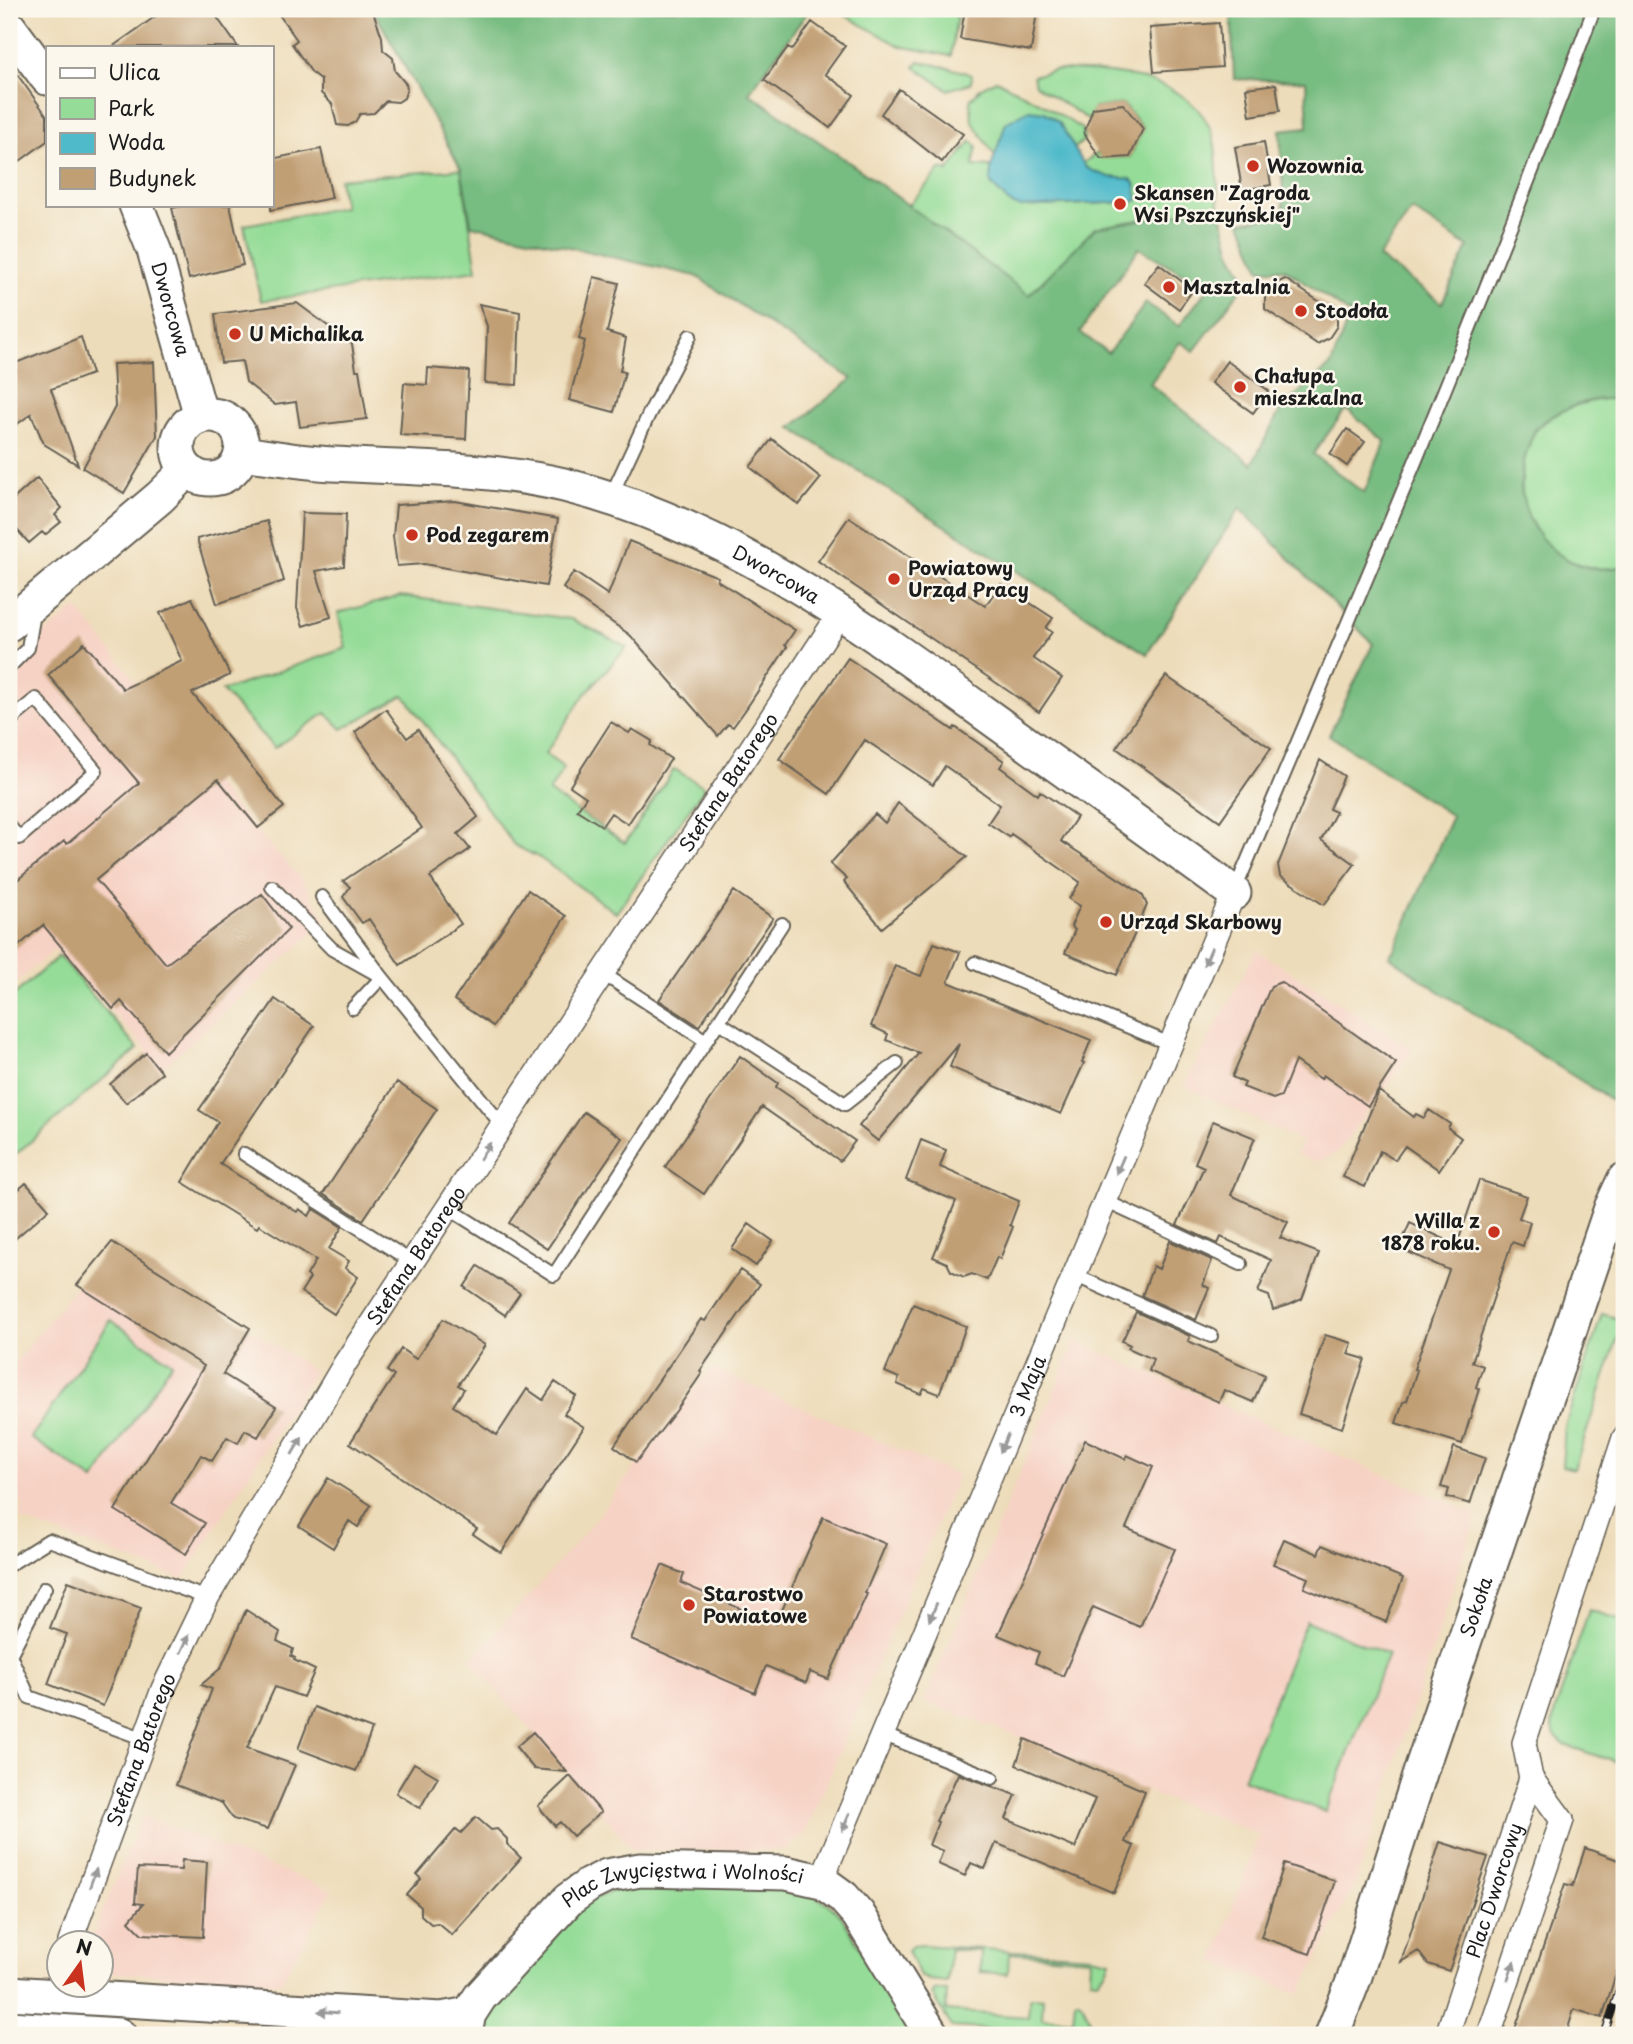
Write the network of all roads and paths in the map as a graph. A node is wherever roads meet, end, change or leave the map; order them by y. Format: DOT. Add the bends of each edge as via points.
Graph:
graph roads {
  1 [pos="1594,9"];
  2 [pos="9,27"];
  3 [pos="46,77"];
  4 [pos="136,206"];
  5 [pos="690,336"];
  6 [pos="201,416"];
  7 [pos="241,453"];
  8 [pos="187,470"];
  9 [pos="610,498"];
  10 [pos="36,600"];
  11 [pos="841,612"];
  12 [pos="9,624"];
  13 [pos="9,667"];
  14 [pos="9,721"];
  15 [pos="9,826"];
  16 [pos="272,887"];
  17 [pos="1234,893"];
  18 [pos="322,897"];
  19 [pos="782,924"];
  20 [pos="975,962"];
  21 [pos="602,974"];
  22 [pos="382,977"];
  23 [pos="353,1008"];
  24 [pos="719,1023"];
  25 [pos="706,1041"];
  26 [pos="1170,1044"];
  27 [pos="897,1063"];
  28 [pos="502,1125"];
  29 [pos="244,1154"];
  30 [pos="1624,1180"];
  31 [pos="1105,1201"];
  32 [pos="448,1208"];
  33 [pos="412,1262"];
  34 [pos="1241,1264"];
  35 [pos="1074,1275"];
  36 [pos="1211,1336"];
  37 [pos="1624,1438"];
  38 [pos="9,1565"];
  39 [pos="45,1588"];
  40 [pos="206,1598"];
  41 [pos="882,1734"];
  42 [pos="145,1739"];
  43 [pos="992,1778"];
  44 [pos="1531,1778"];
  45 [pos="821,1881"];
  46 [pos="75,1928"];
  47 [pos="46,1991"];
  48 [pos="9,1993"];
  49 [pos="116,1994"];
  50 [pos="466,2024"];
  51 [pos="9,2028"];
  52 [pos="119,2035"];
  53 [pos="932,2035"];
  54 [pos="1332,2035"];
  55 [pos="1447,2035"];
  56 [pos="1489,2035"];
  1 -- 17 [label="lane" via="1360,595"];
  2 -- 3 [label="street"];
  4 -- 6 [label="street, Dworcowa" via="154,250"];
  5 -- 9 [label="lane"];
  6 -- 7 [label="street" via="228,421 239,436"];
  6 -- 8 [label="street" via="179,436 179,457"];
  7 -- 8 [label="street" via="234,468 221,477 204,479"];
  7 -- 9 [label="street, Dworcowa" via="497,475"];
  8 -- 10 [label="street"];
  9 -- 11 [label="street, Dworcowa" via="728,546"];
  10 -- 12 [label="street"];
  10 -- 13 [label="lane" via="27,648"];
  11 -- 17 [label="street, Dworcowa"];
  11 -- 21 [label="street, Stefana Batorego"];
  14 -- 15 [label="lane" via="36,699 96,771 19,838"];
  16 -- 22 [label="lane" via="332,949"];
  17 -- 26 [label="street, 3 Maja, one-way"];
  18 -- 22 [label="lane"];
  19 -- 24 [label="lane"];
  20 -- 26 [label="lane"];
  21 -- 25 [label="lane"];
  21 -- 28 [label="street, Stefana Batorego"];
  22 -- 23 [label="lane"];
  22 -- 28 [label="lane"];
  24 -- 25 [label="lane"];
  24 -- 27 [label="lane" via="845,1104"];
  25 -- 32 [label="lane" via="554,1275"];
  26 -- 31 [label="street, 3 Maja, one-way"];
  32 -- 28 [label="street, Stefana Batorego, one-way"];
  29 -- 33 [label="lane"];
  30 -- 54 [label="street, Sokoła" via="1606,1221"];
  31 -- 34 [label="lane"];
  31 -- 35 [label="street, 3 Maja"];
  32 -- 33 [label="street, Stefana Batorego"];
  40 -- 33 [label="street, Stefana Batorego, one-way" via="344,1366"];
  35 -- 36 [label="lane"];
  35 -- 41 [label="street, 3 Maja, one-way"];
  37 -- 44 [label="street, Plac Dworcowy" via="1524,1743"];
  38 -- 40 [label="lane" via="48,1539"];
  39 -- 42 [label="lane" via="10,1655 29,1697"];
  42 -- 40 [label="street, Stefana Batorego, one-way"];
  41 -- 43 [label="lane"];
  41 -- 45 [label="street, 3 Maja, one-way"];
  46 -- 42 [label="street, Stefana Batorego, one-way"];
  44 -- 55 [label="street, Plac Dworcowy"];
  56 -- 44 [label="street, one-way" via="1562,1820"];
  45 -- 50 [label="street, Plac Zwycięstwa i Wolności" via="770,1872 640,1870 607,1876 568,1900 480,1997"];
  45 -- 53 [label="street, Plac Zwycięstwa i Wolności" via="858,1914"];
  47 -- 48 [label="street"];
  50 -- 49 [label="street, one-way" via="441,2018"];
  51 -- 52 [label="street"];
}
